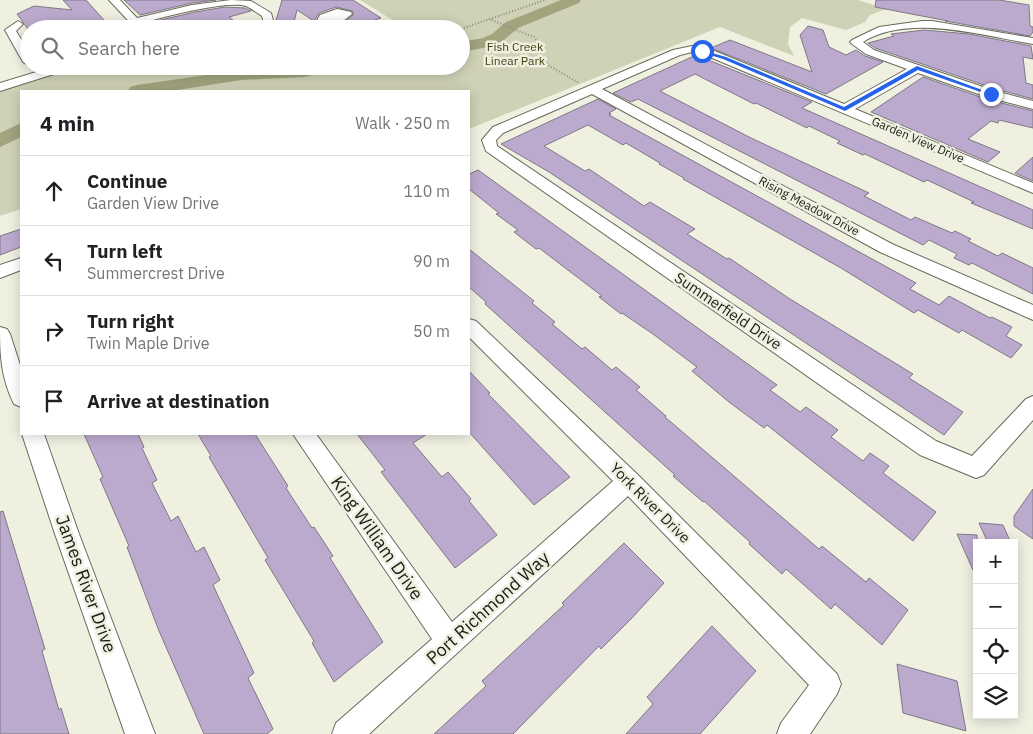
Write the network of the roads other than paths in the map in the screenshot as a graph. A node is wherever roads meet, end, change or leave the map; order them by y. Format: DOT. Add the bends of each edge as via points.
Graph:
graph roads {
  1 [pos="114,0"];
  2 [pos="266,0"];
  3 [pos="249,4"];
  4 [pos="134,20"];
  5 [pos="155,20"];
  6 [pos="269,20"];
  7 [pos="18,24"];
  8 [pos="1033,41"];
  9 [pos="20,47"];
  10 [pos="917,68"];
  11 [pos="26,75"];
  12 [pos="586,86"];
  13 [pos="0,87"];
  14 [pos="1033,105"];
  15 [pos="845,109"];
  16 [pos="1033,188"];
  17 [pos="20,264"];
  18 [pos="0,272"];
  19 [pos="1033,313"];
  20 [pos="470,327"];
  21 [pos="0,334"];
  22 [pos="20,395"];
  23 [pos="1033,405"];
  24 [pos="33,435"];
  25 [pos="305,435"];
  26 [pos="629,481"];
  27 [pos="450,642"];
  28 [pos="140,734"];
  29 [pos="347,734"];
  30 [pos="792,734"];
  1 -- 4 [label="street"];
  2 -- 3 [label="street"];
  3 -- 5 [label="street" via="212,2"];
  3 -- 6 [label="street"];
  7 -- 9 [label="street" via="10,30"];
  8 -- 10 [label="street" via="916,24 879,30 856,42 870,52"];
  10 -- 14 [label="street"];
  10 -- 15 [label="street"];
  11 -- 13 [label="street"];
  12 -- 15 [label="street, Garden View Drive" via="692,49 708,52"];
  12 -- 19 [label="street, Rising Meadow Drive" via="886,248 988,290"];
  12 -- 23 [label="street, Summerfield Drive" via="498,130 490,140 491,148 928,448 976,468"];
  15 -- 16 [label="street, Garden View Drive"];
  17 -- 18 [label="street"];
  20 -- 26 [label="street, York River Drive"];
  21 -- 22 [label="street"];
  24 -- 28 [label="street, James River Drive"];
  25 -- 27 [label="street, King William Drive"];
  26 -- 27 [label="street, Port Richmond Way"];
  26 -- 30 [label="street, York River Drive" via="827,684"];
  27 -- 29 [label="street, Port Richmond Way"];
}
